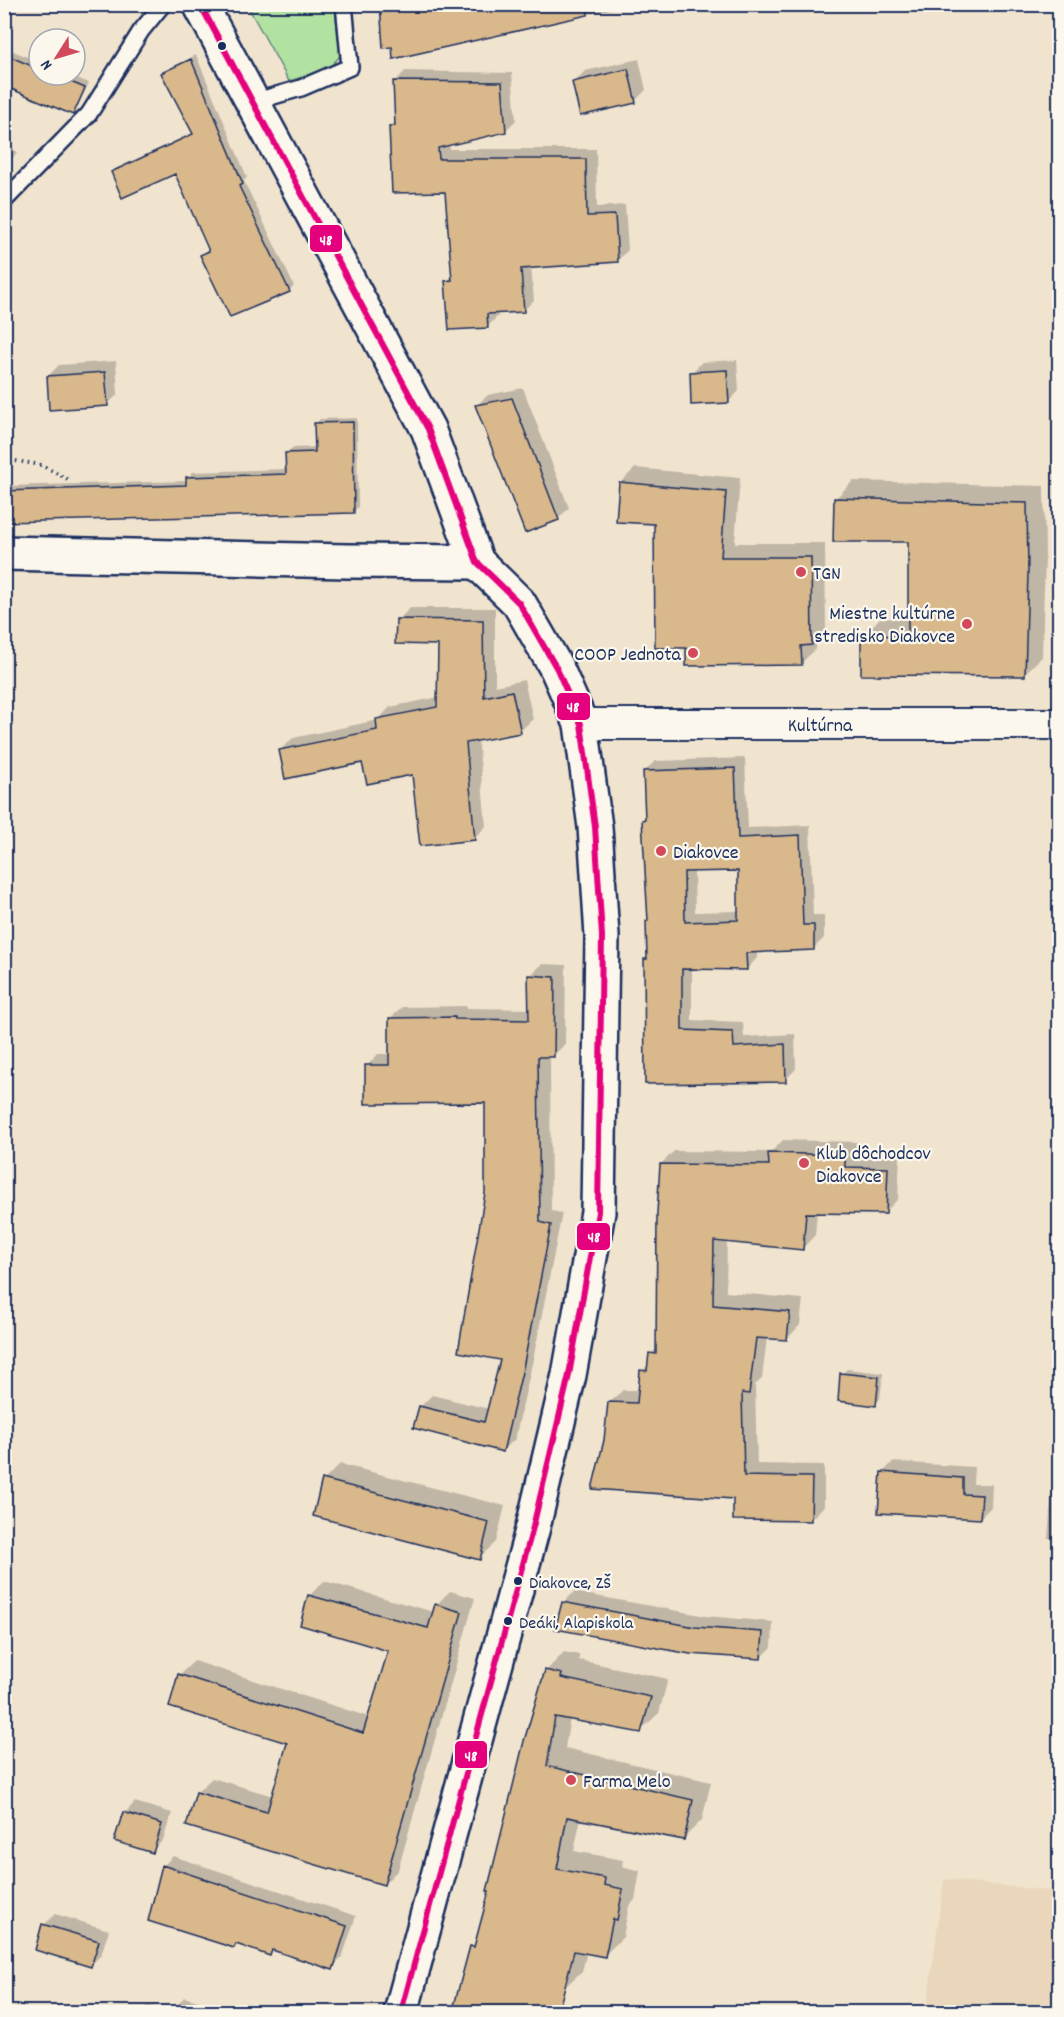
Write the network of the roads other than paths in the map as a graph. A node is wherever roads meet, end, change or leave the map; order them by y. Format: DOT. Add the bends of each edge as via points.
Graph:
graph roads {
  1 [pos="163,4"];
  2 [pos="200,4"];
  3 [pos="344,4"];
  4 [pos="253,102"];
  5 [pos="4,201"];
  6 [pos="4,553"];
  7 [pos="477,562"];
  8 [pos="580,724"];
  9 [pos="1059,724"];
  10 [pos="401,2013"];
  1 -- 5 [label="lane" via="88,114"];
  2 -- 4 [label="street"];
  3 -- 4 [label="lane" via="350,67 301,88"];
  4 -- 7 [label="street" via="428,429"];
  6 -- 7 [label="street"];
  7 -- 8 [label="street" via="519,603 557,669"];
  8 -- 9 [label="street, Kultúrna"];
  8 -- 10 [label="street" via="595,827 602,936 598,1212 569,1375 533,1527"];
}
